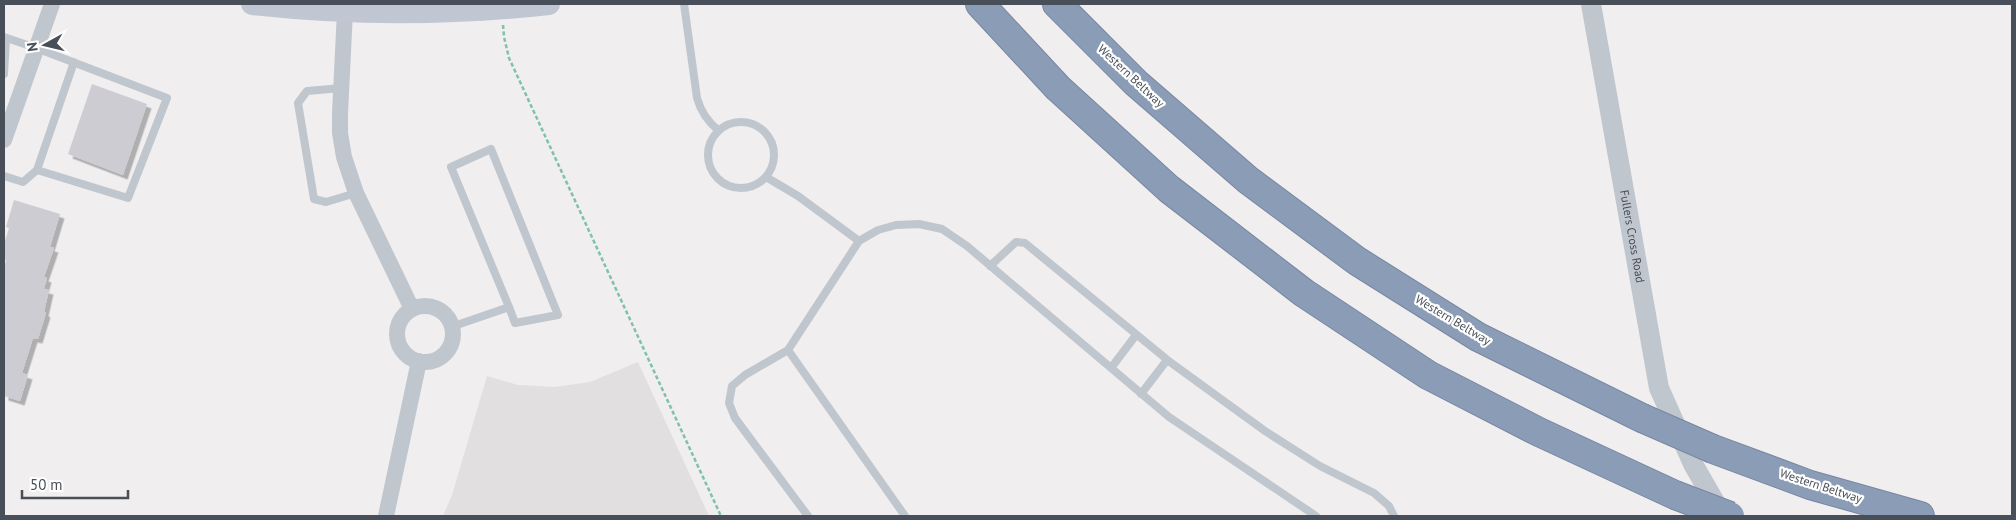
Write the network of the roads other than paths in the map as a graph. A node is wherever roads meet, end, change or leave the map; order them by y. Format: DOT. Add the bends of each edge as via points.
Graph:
graph roads {
  1 [pos="52,4"];
  2 [pos="252,4"];
  3 [pos="549,4"];
  4 [pos="684,4"];
  5 [pos="980,4"];
  6 [pos="1057,4"];
  7 [pos="1591,4"];
  8 [pos="345,11"];
  9 [pos="5,38"];
  10 [pos="36,48"];
  11 [pos="74,62"];
  12 [pos="4,74"];
  13 [pos="342,88"];
  14 [pos="718,130"];
  15 [pos="4,140"];
  16 [pos="37,170"];
  17 [pos="4,176"];
  18 [pos="766,177"];
  19 [pos="356,193"];
  20 [pos="859,242"];
  21 [pos="990,266"];
  22 [pos="509,307"];
  23 [pos="412,309"];
  24 [pos="451,327"];
  25 [pos="1136,335"];
  26 [pos="788,350"];
  27 [pos="1167,360"];
  28 [pos="419,361"];
  29 [pos="1111,368"];
  30 [pos="1142,394"];
  31 [pos="1703,457"];
  32 [pos="386,516"];
  33 [pos="808,516"];
  34 [pos="906,516"];
  35 [pos="1316,516"];
  36 [pos="1394,516"];
  37 [pos="1723,516"];
  38 [pos="1730,516"];
  39 [pos="1920,516"];
  1 -- 10 [label="street"];
  2 -- 8 [label="main road"];
  3 -- 8 [label="main road" via="440,12"];
  4 -- 14 [label="lane" via="697,98 700,109"];
  5 -- 38 [label="highway, bridge" via="1058,88 1169,189 1304,293 1428,375 1539,432 1675,495"];
  6 -- 31 [label="highway, Western Beltway, bridge" via="1136,82 1248,180 1357,262 1478,337 1642,418"];
  7 -- 31 [label="street, Fullers Cross Road" via="1658,388"];
  8 -- 13 [label="street"];
  9 -- 10 [label="lane"];
  9 -- 12 [label="lane"];
  10 -- 11 [label="lane"];
  10 -- 15 [label="street"];
  11 -- 16 [label="lane"];
  11 -- 16 [label="lane" via="167,98 128,198"];
  13 -- 19 [label="street" via="340,132"];
  13 -- 19 [label="lane" via="307,91 298,104 314,199 326,202"];
  14 -- 18 [label="lane" via="742,122 763,130 774,149 774,160"];
  14 -- 18 [label="lane" via="708,148 711,170 718,179 726,185 747,188"];
  16 -- 17 [label="lane" via="23,182"];
  18 -- 20 [label="lane" via="798,196"];
  19 -- 23 [label="street"];
  20 -- 21 [label="lane" via="896,224 918,224 942,229"];
  20 -- 26 [label="lane"];
  21 -- 25 [label="lane" via="1016,242 1025,243"];
  21 -- 29 [label="lane"];
  22 -- 22 [label="lane" via="451,166 491,149 558,315 515,323"];
  22 -- 24 [label="lane"];
  23 -- 24 [label="street" via="420,306 437,308 444,313"];
  23 -- 28 [label="street" via="400,321 397,338 406,354"];
  24 -- 28 [label="street" via="452,340 448,349 432,361"];
  25 -- 27 [label="lane"];
  25 -- 29 [label="lane"];
  26 -- 33 [label="lane" via="732,386 730,403 734,418"];
  26 -- 34 [label="lane"];
  27 -- 30 [label="lane"];
  27 -- 36 [label="lane" via="1265,431 1320,466 1374,493"];
  28 -- 32 [label="street"];
  29 -- 30 [label="lane"];
  30 -- 35 [label="lane" via="1169,417"];
  31 -- 37 [label="street, Fullers Cross Road"];
  31 -- 39 [label="highway, Western Beltway"];
}
